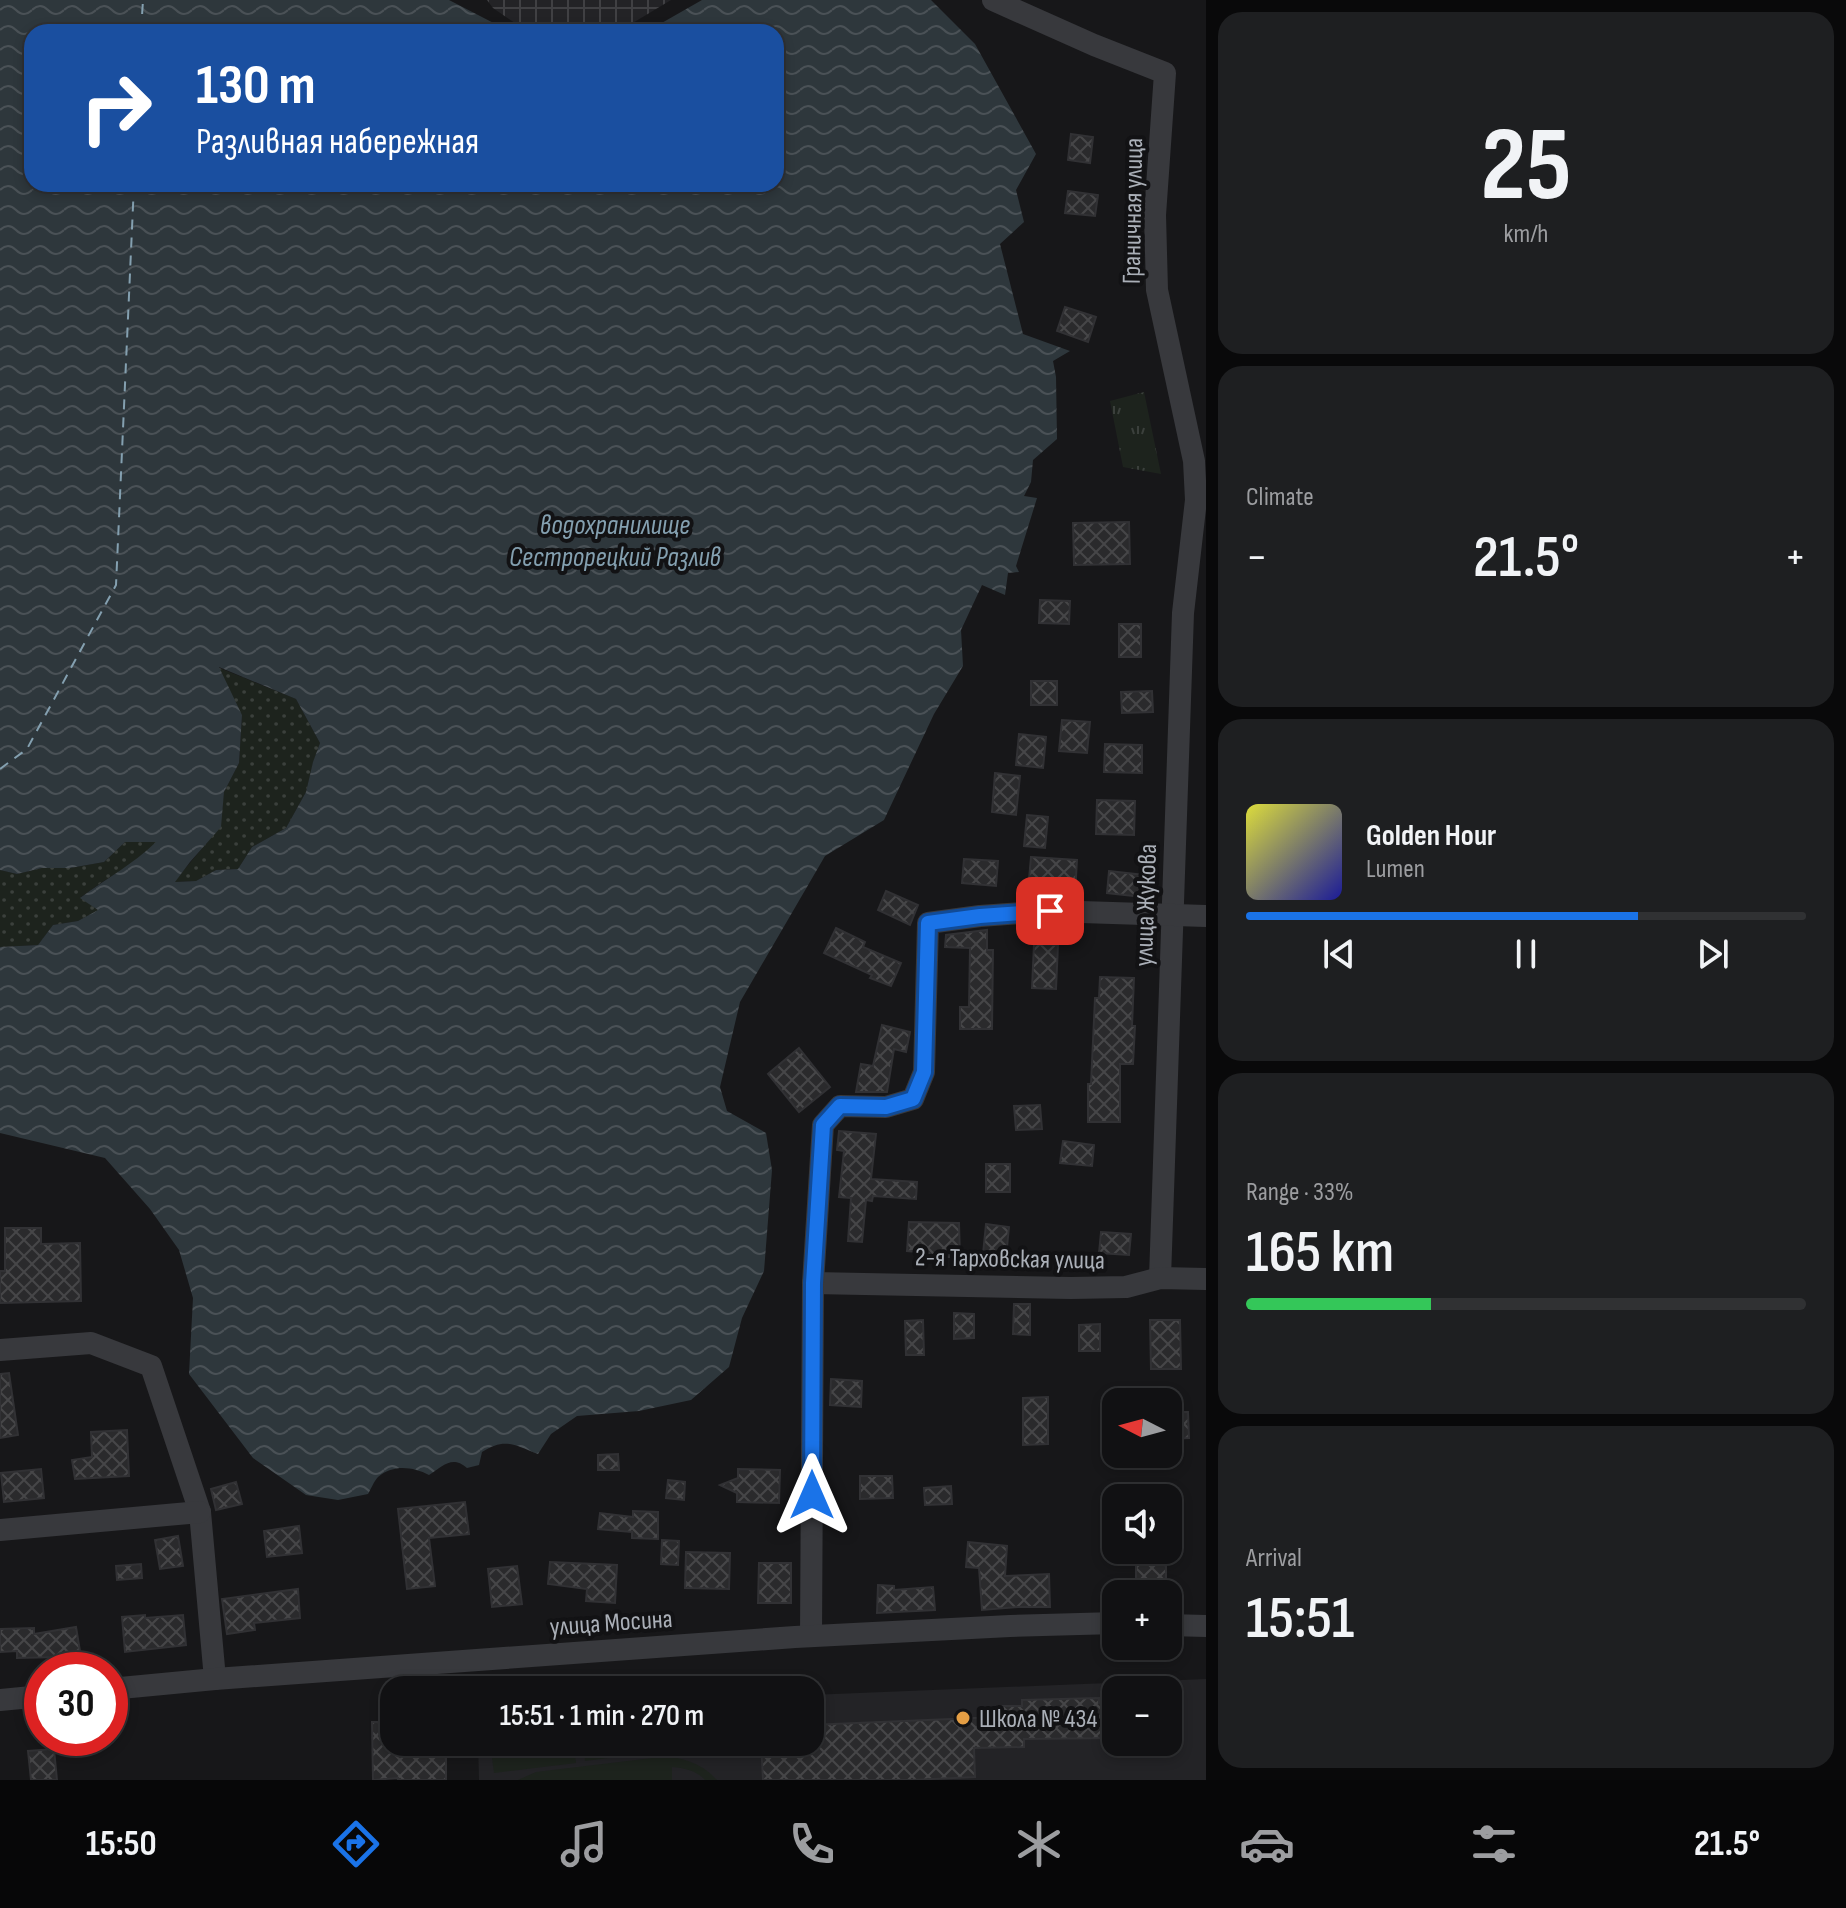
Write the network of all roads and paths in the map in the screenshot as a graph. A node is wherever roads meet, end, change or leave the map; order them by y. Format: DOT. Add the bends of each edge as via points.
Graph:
graph roads {
  1 [pos="993,0"];
  2 [pos="1200,534"];
  3 [pos="1173,915"];
  4 [pos="1206,916"];
  5 [pos="1160,1278"];
  6 [pos="1206,1279"];
  7 [pos="813,1283"];
  8 [pos="0,1350"];
  9 [pos="200,1512"];
  10 [pos="0,1530"];
  11 [pos="1102,1623"];
  12 [pos="1182,1625"];
  13 [pos="1206,1626"];
  14 [pos="811,1636"];
  15 [pos="215,1679"];
  16 [pos="128,1687"];
  17 [pos="24,1698"];
  18 [pos="0,1700"];
  1 -- 2 [label="street, Граничная улица" via="1165,73 1155,215 1157,290 1194,461"];
  2 -- 3 [label="street, улица Жукова" via="1183,613"];
  3 -- 4 [label="street"];
  3 -- 5 [label="street, улица Жукова"];
  3 -- 7 [label="street" via="1050,911 928,923 924,1072 913,1099 886,1107 840,1106 823,1125"];
  5 -- 6 [label="street, 2-я Тарховская улица"];
  5 -- 7 [label="street, 2-я Тарховская улица" via="1126,1287 1071,1288"];
  7 -- 14 [label="street"];
  8 -- 9 [label="street" via="91,1343 151,1366"];
  9 -- 10 [label="street"];
  9 -- 15 [label="street"];
  11 -- 14 [label="street, улица Мосина"];
  12 -- 13 [label="street"];
  14 -- 15 [label="street, улица Мосина"];
  15 -- 16 [label="street, улица Мосина"];
  17 -- 18 [label="street"];
}
